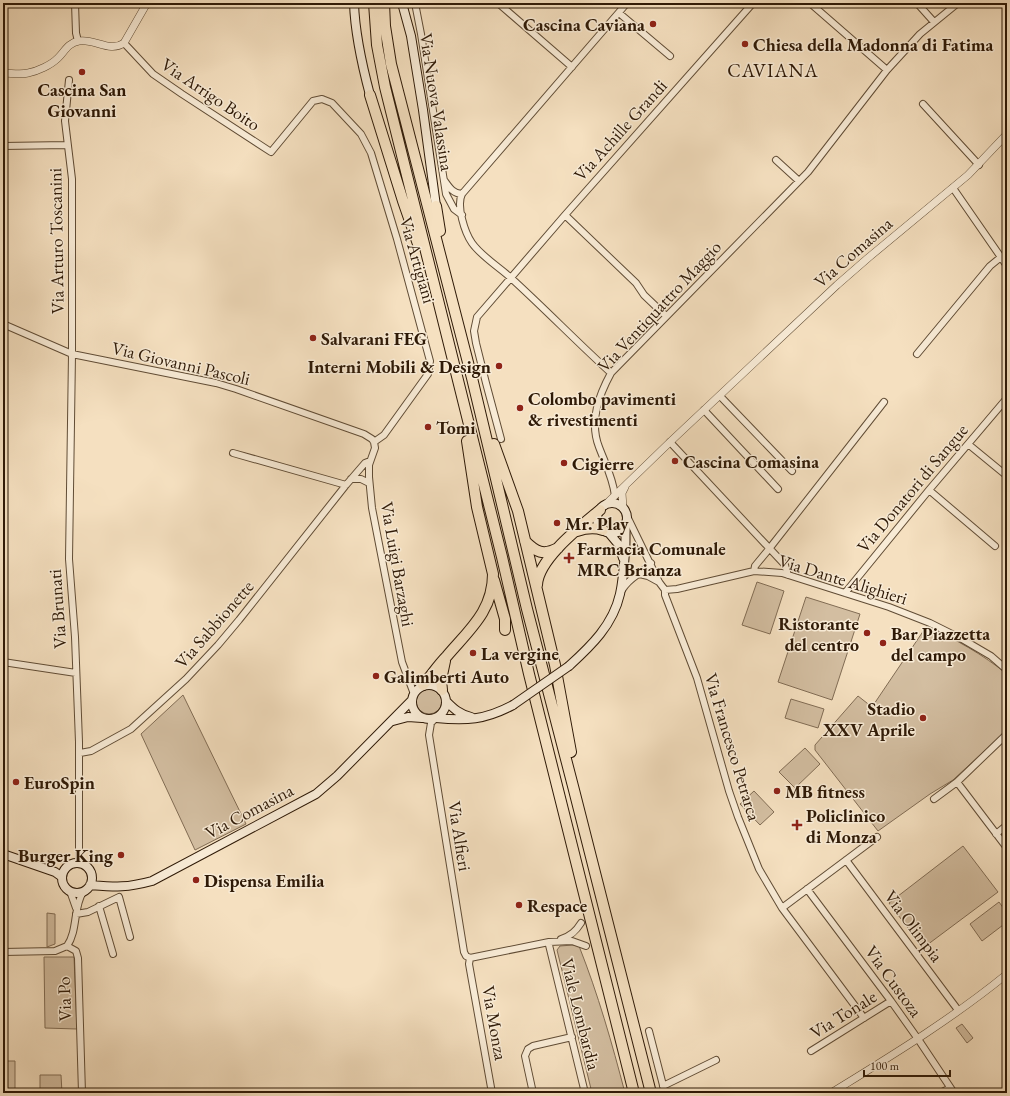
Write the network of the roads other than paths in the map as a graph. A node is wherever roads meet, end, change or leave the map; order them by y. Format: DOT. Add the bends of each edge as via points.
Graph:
graph roads {
  1 [pos="75,3"];
  2 [pos="147,3"];
  3 [pos="354,3"];
  4 [pos="374,3"];
  5 [pos="384,3"];
  6 [pos="402,3"];
  7 [pos="415,3"];
  8 [pos="498,3"];
  9 [pos="627,3"];
  10 [pos="753,3"];
  11 [pos="810,3"];
  12 [pos="917,3"];
  13 [pos="958,3"];
  14 [pos="619,13"];
  15 [pos="934,22"];
  16 [pos="78,41"];
  17 [pos="124,43"];
  18 [pos="670,56"];
  19 [pos="572,67"];
  20 [pos="887,70"];
  21 [pos="3,73"];
  22 [pos="69,80"];
  23 [pos="370,95"];
  24 [pos="312,101"];
  25 [pos="923,104"];
  26 [pos="1007,134"];
  27 [pos="67,145"];
  28 [pos="3,146"];
  29 [pos="776,160"];
  30 [pos="979,164"];
  31 [pos="443,177"];
  32 [pos="799,181"];
  33 [pos="953,188"];
  34 [pos="462,194"];
  35 [pos="436,206"];
  36 [pos="565,215"];
  37 [pos="462,216"];
  38 [pos="1001,257"];
  39 [pos="1007,266"];
  40 [pos="510,278"];
  41 [pos="436,291"];
  42 [pos="451,298"];
  43 [pos="666,316"];
  44 [pos="3,324"];
  45 [pos="72,354"];
  46 [pos="917,354"];
  47 [pos="611,373"];
  48 [pos="472,378"];
  49 [pos="720,396"];
  50 [pos="1007,398"];
  51 [pos="884,402"];
  52 [pos="463,404"];
  53 [pos="1005,405"];
  54 [pos="704,410"];
  55 [pos="502,439"];
  56 [pos="374,442"];
  57 [pos="670,442"];
  58 [pos="968,444"];
  59 [pos="234,453"];
  60 [pos="370,461"];
  61 [pos="792,471"];
  62 [pos="1007,476"];
  63 [pos="351,480"];
  64 [pos="369,483"];
  65 [pos="627,484"];
  66 [pos="346,485"];
  67 [pos="778,490"];
  68 [pos="929,490"];
  69 [pos="615,496"];
  70 [pos="602,507"];
  71 [pos="624,511"];
  72 [pos="626,524"];
  73 [pos="606,531"];
  74 [pos="575,532"];
  75 [pos="524,540"];
  76 [pos="995,546"];
  77 [pos="558,548"];
  78 [pos="769,549"];
  79 [pos="623,563"];
  80 [pos="651,563"];
  81 [pos="754,571"];
  82 [pos="493,574"];
  83 [pos="638,574"];
  84 [pos="788,575"];
  85 [pos="659,582"];
  86 [pos="665,590"];
  87 [pos="537,592"];
  88 [pos="620,593"];
  89 [pos="845,593"];
  90 [pos="505,630"];
  91 [pos="446,657"];
  92 [pos="3,662"];
  93 [pos="1007,670"];
  94 [pos="405,672"];
  95 [pos="76,673"];
  96 [pos="423,685"];
  97 [pos="442,690"];
  98 [pos="413,697"];
  99 [pos="446,701"];
  100 [pos="422,718"];
  101 [pos="436,718"];
  102 [pos="483,718"];
  103 [pos="392,721"];
  104 [pos="1007,734"];
  105 [pos="80,753"];
  106 [pos="957,782"];
  107 [pos="574,790"];
  108 [pos="934,799"];
  109 [pos="1007,825"];
  110 [pos="996,834"];
  111 [pos="877,837"];
  112 [pos="1007,848"];
  113 [pos="3,854"];
  114 [pos="846,860"];
  115 [pos="79,862"];
  116 [pos="59,874"];
  117 [pos="91,883"];
  118 [pos="808,889"];
  119 [pos="70,891"];
  120 [pos="83,892"];
  121 [pos="99,906"];
  122 [pos="782,908"];
  123 [pos="76,912"];
  124 [pos="580,923"];
  125 [pos="130,937"];
  126 [pos="556,941"];
  127 [pos="549,942"];
  128 [pos="67,946"];
  129 [pos="586,946"];
  130 [pos="3,952"];
  131 [pos="113,954"];
  132 [pos="470,958"];
  133 [pos="1007,974"];
  134 [pos="891,1001"];
  135 [pos="958,1010"];
  136 [pos="864,1018"];
  137 [pos="649,1031"];
  138 [pos="572,1037"];
  139 [pos="918,1039"];
  140 [pos="811,1052"];
  141 [pos="716,1060"];
  142 [pos="663,1086"];
  143 [pos="952,1090"];
  144 [pos="82,1093"];
  145 [pos="492,1093"];
  146 [pos="534,1093"];
  147 [pos="585,1093"];
  148 [pos="634,1093"];
  149 [pos="651,1093"];
  150 [pos="665,1093"];
  151 [pos="831,1093"];
  152 [pos="940,1093"];
  1 -- 16 [label="street"];
  2 -- 17 [label="street"];
  3 -- 23 [label="main road" via="358,45"];
  4 -- 41 [label="highway" via="377,45 385,87"];
  5 -- 42 [label="highway" via="391,64"];
  6 -- 35 [label="main road, Via Nuova Valassina" via="411,36"];
  7 -- 31 [label="street"];
  8 -- 19 [label="street"];
  9 -- 14 [label="street"];
  10 -- 36 [label="street, Via Achille Grandi"];
  11 -- 20 [label="street"];
  12 -- 15 [label="street"];
  13 -- 15 [label="street, Via Ventiquattro Maggio"];
  14 -- 18 [label="street"];
  14 -- 19 [label="street"];
  15 -- 20 [label="street, Via Ventiquattro Maggio"];
  16 -- 17 [label="street" via="111,46"];
  16 -- 21 [label="street" via="72,42 48,65 27,74"];
  17 -- 24 [label="street, Via Arrigo Boito" via="152,74 271,152"];
  19 -- 34 [label="street"];
  20 -- 32 [label="street, Via Ventiquattro Maggio"];
  22 -- 27 [label="street, Via Arturo Toscanini" via="65,121"];
  23 -- 41 [label="highway" via="403,201"];
  24 -- 56 [label="street, Via Artigiani" via="322,98 332,103 361,134 371,153 430,361 428,374 384,435"];
  25 -- 30 [label="street"];
  26 -- 30 [label="street, Via Comasina"];
  27 -- 28 [label="street"];
  27 -- 45 [label="street, Via Arturo Toscanini" via="72,179"];
  29 -- 32 [label="street"];
  30 -- 33 [label="street, Via Comasina"];
  31 -- 34 [label="street" via="451,190"];
  31 -- 37 [label="street" via="449,203"];
  32 -- 43 [label="street, Via Ventiquattro Maggio"];
  33 -- 38 [label="street"];
  33 -- 49 [label="street, Via Comasina" via="837,285"];
  34 -- 37 [label="street" via="459,200"];
  35 -- 42 [label="highway"];
  36 -- 40 [label="street, Via Achille Grandi"];
  36 -- 43 [label="street" via="636,282 644,295"];
  37 -- 40 [label="street" via="468,237"];
  38 -- 39 [label="street"];
  38 -- 46 [label="street" via="990,266"];
  40 -- 47 [label="street"];
  40 -- 55 [label="street, Via Achille Grandi" via="481,312 474,331"];
  41 -- 52 [label="highway"];
  42 -- 48 [label="highway"];
  43 -- 47 [label="street, Via Ventiquattro Maggio"];
  44 -- 45 [label="street, Via Giovanni Pascoli"];
  45 -- 56 [label="street, Via Giovanni Pascoli" via="216,383 364,434"];
  45 -- 95 [label="street, Via Brunati" via="69,559"];
  47 -- 69 [label="street, Via Ventiquattro Maggio" via="596,411 595,430"];
  48 -- 75 [label="highway" via="478,387 500,461 515,500"];
  48 -- 107 [label="highway" via="527,609"];
  49 -- 54 [label="street, Via Comasina"];
  49 -- 61 [label="street"];
  50 -- 53 [label="street, Via Donatori di Sangue"];
  51 -- 78 [label="street"];
  52 -- 82 [label="highway" via="478,507"];
  52 -- 148 [label="highway"];
  53 -- 58 [label="street, Via Donatori di Sangue"];
  54 -- 57 [label="street, Via Comasina"];
  54 -- 67 [label="street"];
  56 -- 60 [label="street" via="375,448"];
  57 -- 65 [label="street, Via Comasina"];
  57 -- 78 [label="street"];
  58 -- 62 [label="street"];
  58 -- 68 [label="street, Via Donatori di Sangue"];
  59 -- 66 [label="street"];
  60 -- 63 [label="street, Via Sabbionette" via="365,463"];
  60 -- 64 [label="street, Via Luigi Barzaghi"];
  63 -- 64 [label="street" via="361,479"];
  63 -- 66 [label="street, Via Sabbionette"];
  64 -- 94 [label="street, Via Luigi Barzaghi" via="390,610"];
  65 -- 69 [label="street, Via Comasina"];
  65 -- 71 [label="street" via="622,493"];
  66 -- 105 [label="street, Via Sabbionette" via="239,620 186,680 131,729 91,751"];
  68 -- 76 [label="street"];
  68 -- 89 [label="street, Via Donatori di Sangue"];
  69 -- 70 [label="street, Via Comasina"];
  70 -- 71 [label="main road" via="614,503"];
  70 -- 73 [label="main road" via="597,518 600,527"];
  70 -- 74 [label="highway"];
  71 -- 72 [label="main road"];
  71 -- 80 [label="street"];
  72 -- 73 [label="main road" via="619,531"];
  72 -- 79 [label="main road"];
  73 -- 74 [label="highway" via="584,528"];
  73 -- 79 [label="main road" via="619,545"];
  74 -- 77 [label="highway"];
  75 -- 77 [label="highway" via="540,552"];
  75 -- 87 [label="highway"];
  77 -- 87 [label="highway" via="539,574"];
  78 -- 81 [label="street"];
  78 -- 84 [label="street" via="785,564"];
  79 -- 83 [label="street" via="627,571"];
  79 -- 88 [label="main road"];
  80 -- 83 [label="street"];
  80 -- 85 [label="street"];
  81 -- 84 [label="street, Via Dante Alighieri" via="773,571"];
  81 -- 86 [label="street, Via Dante Alighieri"];
  82 -- 90 [label="highway" via="505,619"];
  82 -- 91 [label="highway" via="489,600 482,614"];
  83 -- 85 [label="street"];
  83 -- 88 [label="street" via="629,580"];
  84 -- 89 [label="street, Via Dante Alighieri"];
  85 -- 86 [label="street"];
  86 -- 122 [label="street, Via Francesco Petrarca" via="698,678 738,817 759,869"];
  87 -- 107 [label="highway" via="562,700 573,765"];
  88 -- 102 [label="main road, bridge" via="611,617 588,649 569,666 513,705"];
  89 -- 93 [label="street, Via Dante Alighieri" via="930,623 991,656"];
  91 -- 96 [label="highway"];
  91 -- 97 [label="highway" via="441,680"];
  92 -- 95 [label="street"];
  94 -- 96 [label="street" via="414,681"];
  94 -- 98 [label="street, Via Luigi Barzaghi"];
  95 -- 105 [label="street, Via Brunati"];
  96 -- 97 [label="main road" via="433,685"];
  96 -- 98 [label="main road" via="416,690"];
  97 -- 99 [label="main road"];
  98 -- 100 [label="main road" via="414,710"];
  98 -- 103 [label="main road, Via Comasina"];
  99 -- 101 [label="main road" via="444,711"];
  99 -- 102 [label="main road" via="461,714"];
  100 -- 101 [label="main road"];
  100 -- 103 [label="main road" via="408,717"];
  101 -- 102 [label="main road"];
  101 -- 132 [label="street, Via Alfieri" via="431,723 429,735 464,952"];
  103 -- 117 [label="main road, Via Comasina" via="316,794 152,881 124,887 99,886"];
  104 -- 106 [label="street"];
  105 -- 115 [label="street, Via Brunati"];
  106 -- 108 [label="street"];
  106 -- 110 [label="street"];
  107 -- 149 [label="highway"];
  109 -- 110 [label="street"];
  110 -- 112 [label="street"];
  111 -- 114 [label="street"];
  113 -- 116 [label="main road"];
  114 -- 118 [label="street"];
  114 -- 135 [label="street, Via Olimpia"];
  115 -- 116 [label="main road" via="65,868"];
  115 -- 117 [label="main road, Via Comasina" via="91,871"];
  116 -- 119 [label="main road"];
  117 -- 120 [label="main road"];
  118 -- 122 [label="street"];
  118 -- 134 [label="street, Via Custoza"];
  119 -- 120 [label="main road"];
  119 -- 123 [label="street"];
  120 -- 123 [label="street"];
  121 -- 123 [label="street" via="88,912"];
  121 -- 125 [label="street" via="119,897"];
  121 -- 131 [label="street"];
  122 -- 136 [label="street, Via Francesco Petrarca"];
  123 -- 128 [label="street" via="73,934"];
  124 -- 126 [label="street" via="569,937"];
  126 -- 127 [label="street"];
  126 -- 129 [label="street" via="572,941"];
  127 -- 132 [label="street"];
  127 -- 138 [label="street, Viale Lombardia"];
  128 -- 130 [label="street" via="55,951"];
  128 -- 144 [label="street, Via Po" via="76,952 78,958"];
  132 -- 145 [label="street, Via Monza"];
  133 -- 135 [label="street"];
  134 -- 136 [label="street, Via Tonale"];
  134 -- 139 [label="street, Via Custoza"];
  135 -- 139 [label="street"];
  136 -- 140 [label="street, Via Tonale"];
  137 -- 142 [label="street"];
  138 -- 146 [label="street" via="528,1049 525,1056"];
  138 -- 147 [label="street, Viale Lombardia"];
  139 -- 143 [label="street, Via Custoza"];
  139 -- 151 [label="street"];
  141 -- 142 [label="street"];
  142 -- 150 [label="street"];
  143 -- 152 [label="street"];
}
